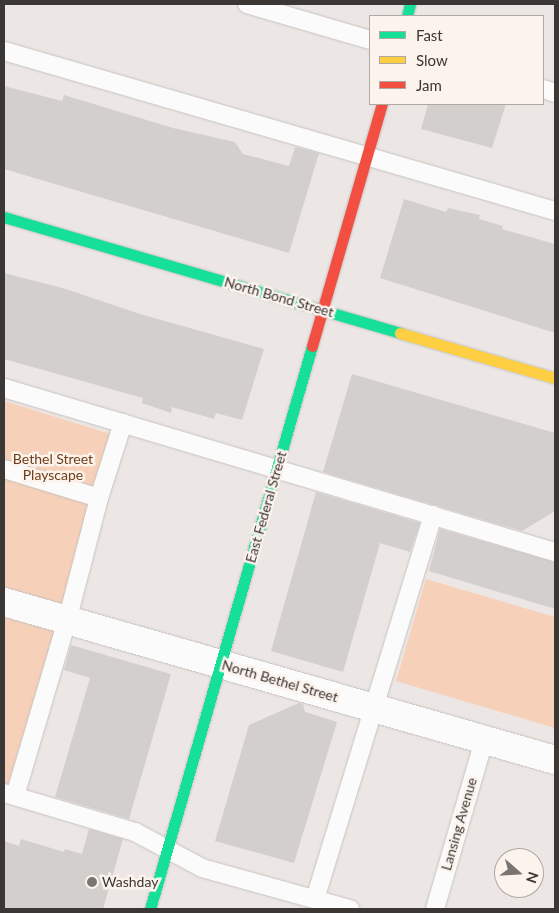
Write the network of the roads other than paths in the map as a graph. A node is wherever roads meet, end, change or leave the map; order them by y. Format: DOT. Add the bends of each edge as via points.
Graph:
graph roads {
  1 [pos="247,4"];
  2 [pos="369,40"];
  3 [pos="4,51"];
  4 [pos="382,105"];
  5 [pos="367,157"];
  6 [pos="555,211"];
  7 [pos="4,217"];
  8 [pos="322,310"];
  9 [pos="555,378"];
  10 [pos="4,388"];
  11 [pos="123,423"];
  12 [pos="277,468"];
  13 [pos="4,469"];
  14 [pos="99,498"];
  15 [pos="433,515"];
  16 [pos="555,552"];
  17 [pos="4,602"];
  18 [pos="67,621"];
  19 [pos="221,664"];
  20 [pos="374,708"];
  21 [pos="484,740"];
  22 [pos="555,760"];
  23 [pos="9,795"];
  24 [pos="168,848"];
  25 [pos="315,899"];
  26 [pos="150,909"];
  27 [pos="350,909"];
  28 [pos="435,909"];
  1 -- 2 [label="lane"];
  3 -- 5 [label="lane"];
  4 -- 5 [label="street, East Federal Street"];
  5 -- 6 [label="lane"];
  5 -- 8 [label="street, East Federal Street"];
  7 -- 8 [label="street, North Bond Street"];
  8 -- 9 [label="street, North Bond Street"];
  8 -- 12 [label="street, East Federal Street"];
  10 -- 11 [label="lane"];
  11 -- 12 [label="lane"];
  11 -- 14 [label="lane"];
  12 -- 15 [label="lane"];
  12 -- 19 [label="street, East Federal Street"];
  13 -- 14 [label="lane"];
  14 -- 18 [label="lane"];
  15 -- 16 [label="lane"];
  15 -- 20 [label="lane"];
  17 -- 18 [label="street, North Bethel Street"];
  18 -- 19 [label="street, North Bethel Street"];
  18 -- 23 [label="lane"];
  19 -- 20 [label="street, North Bethel Street"];
  19 -- 24 [label="street, East Federal Street"];
  20 -- 21 [label="street, North Bethel Street"];
  20 -- 25 [label="lane"];
  21 -- 22 [label="street, North Bethel Street"];
  21 -- 28 [label="lane, Lansing Avenue"];
  23 -- 24 [label="lane" via="135,832"];
  24 -- 25 [label="lane" via="202,868"];
  24 -- 26 [label="street, East Federal Street"];
  25 -- 27 [label="lane"];
}
